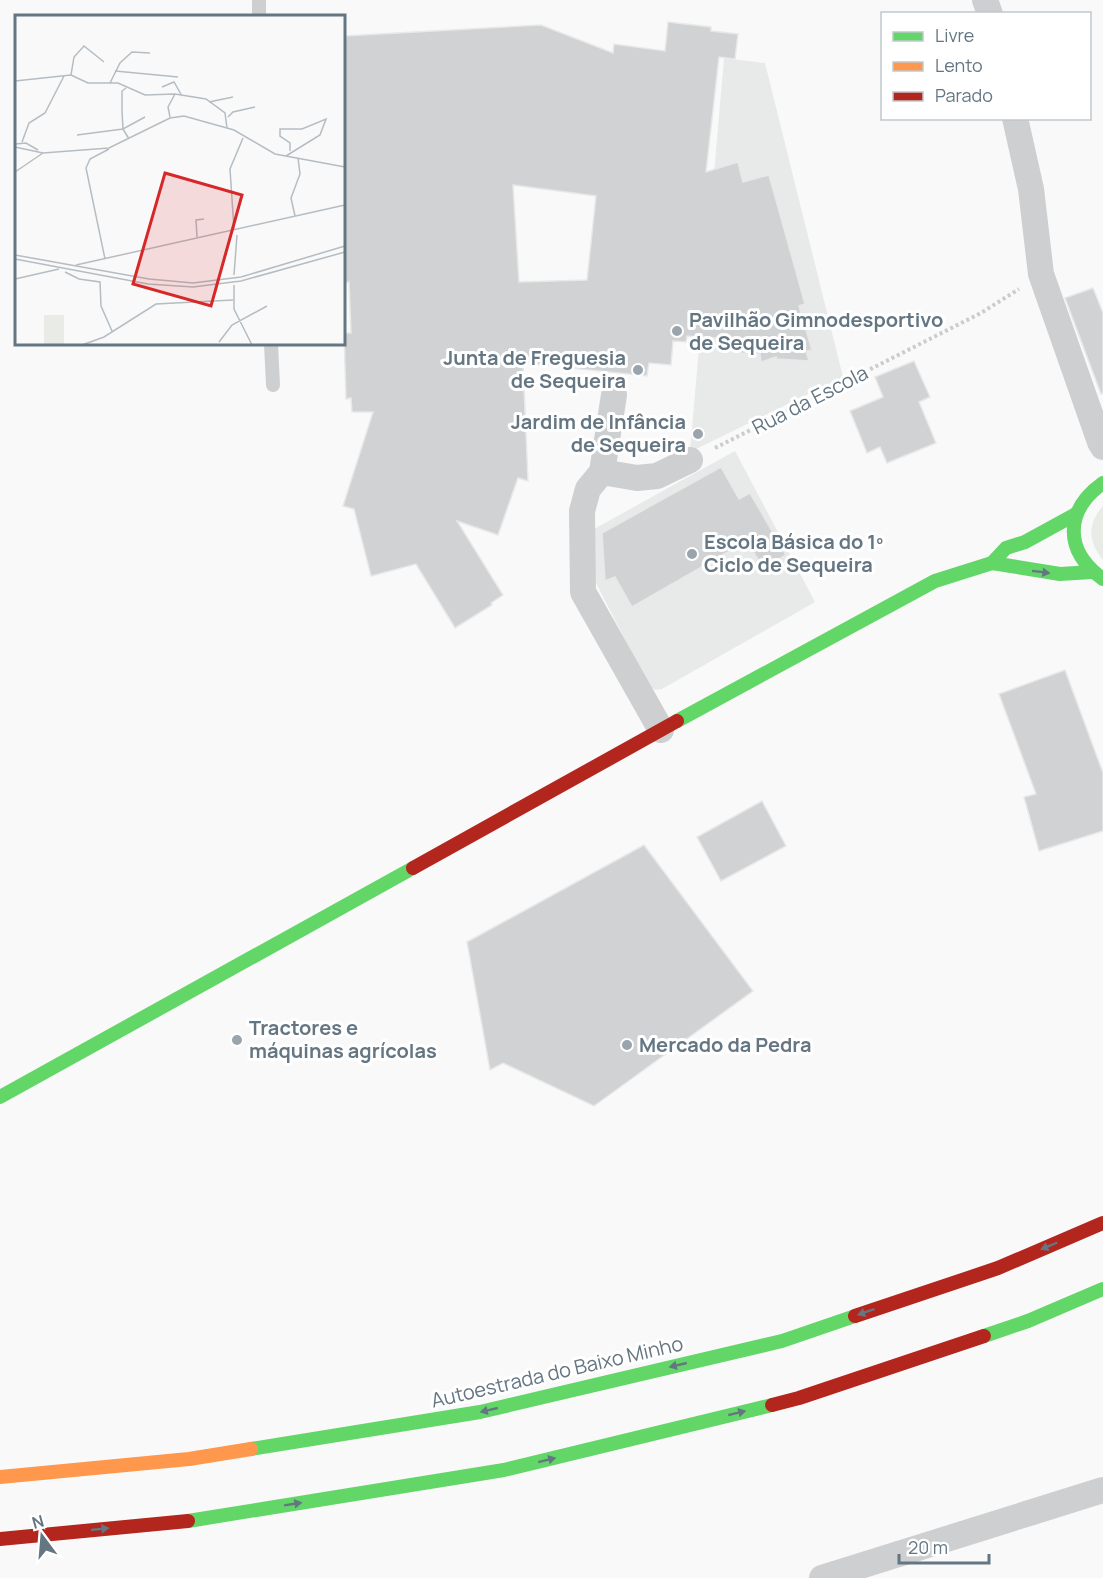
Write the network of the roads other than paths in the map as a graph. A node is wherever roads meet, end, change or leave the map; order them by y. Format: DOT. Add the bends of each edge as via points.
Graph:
graph roads {
  1 [pos="259,0"];
  2 [pos="260,15"];
  3 [pos="1015,120"];
  4 [pos="272,345"];
  5 [pos="273,385"];
  6 [pos="614,394"];
  7 [pos="1101,445"];
  8 [pos="690,460"];
  9 [pos="602,472"];
  10 [pos="1100,485"];
  11 [pos="1076,514"];
  12 [pos="992,563"];
  13 [pos="1097,576"];
  14 [pos="661,730"];
  15 [pos="0,1097"];
  16 [pos="1103,1223"];
  17 [pos="1103,1289"];
  18 [pos="0,1477"];
  19 [pos="1103,1490"];
  20 [pos="0,1539"];
  21 [pos="822,1578"];
  1 -- 2 [label="lane"];
  3 -- 7 [label="street" via="1031,189 1041,274"];
  4 -- 5 [label="lane"];
  6 -- 9 [label="street"];
  7 -- 10 [label="street"];
  8 -- 9 [label="street" via="657,476 637,478"];
  9 -- 14 [label="street" via="588,489 582,511 583,592"];
  10 -- 11 [label="main road" via="1088,494"];
  11 -- 12 [label="main road" via="1006,548"];
  11 -- 13 [label="main road" via="1074,541 1080,558"];
  12 -- 13 [label="main road, one-way"];
  12 -- 14 [label="main road" via="935,582"];
  14 -- 15 [label="main road"];
  16 -- 18 [label="main road, Autoestrada do Baixo Minho, one-way" via="998,1268 782,1341 480,1412 189,1460"];
  20 -- 17 [label="main road, one-way" via="199,1520 504,1470 799,1398 1028,1321"];
  19 -- 21 [label="street"];
}
